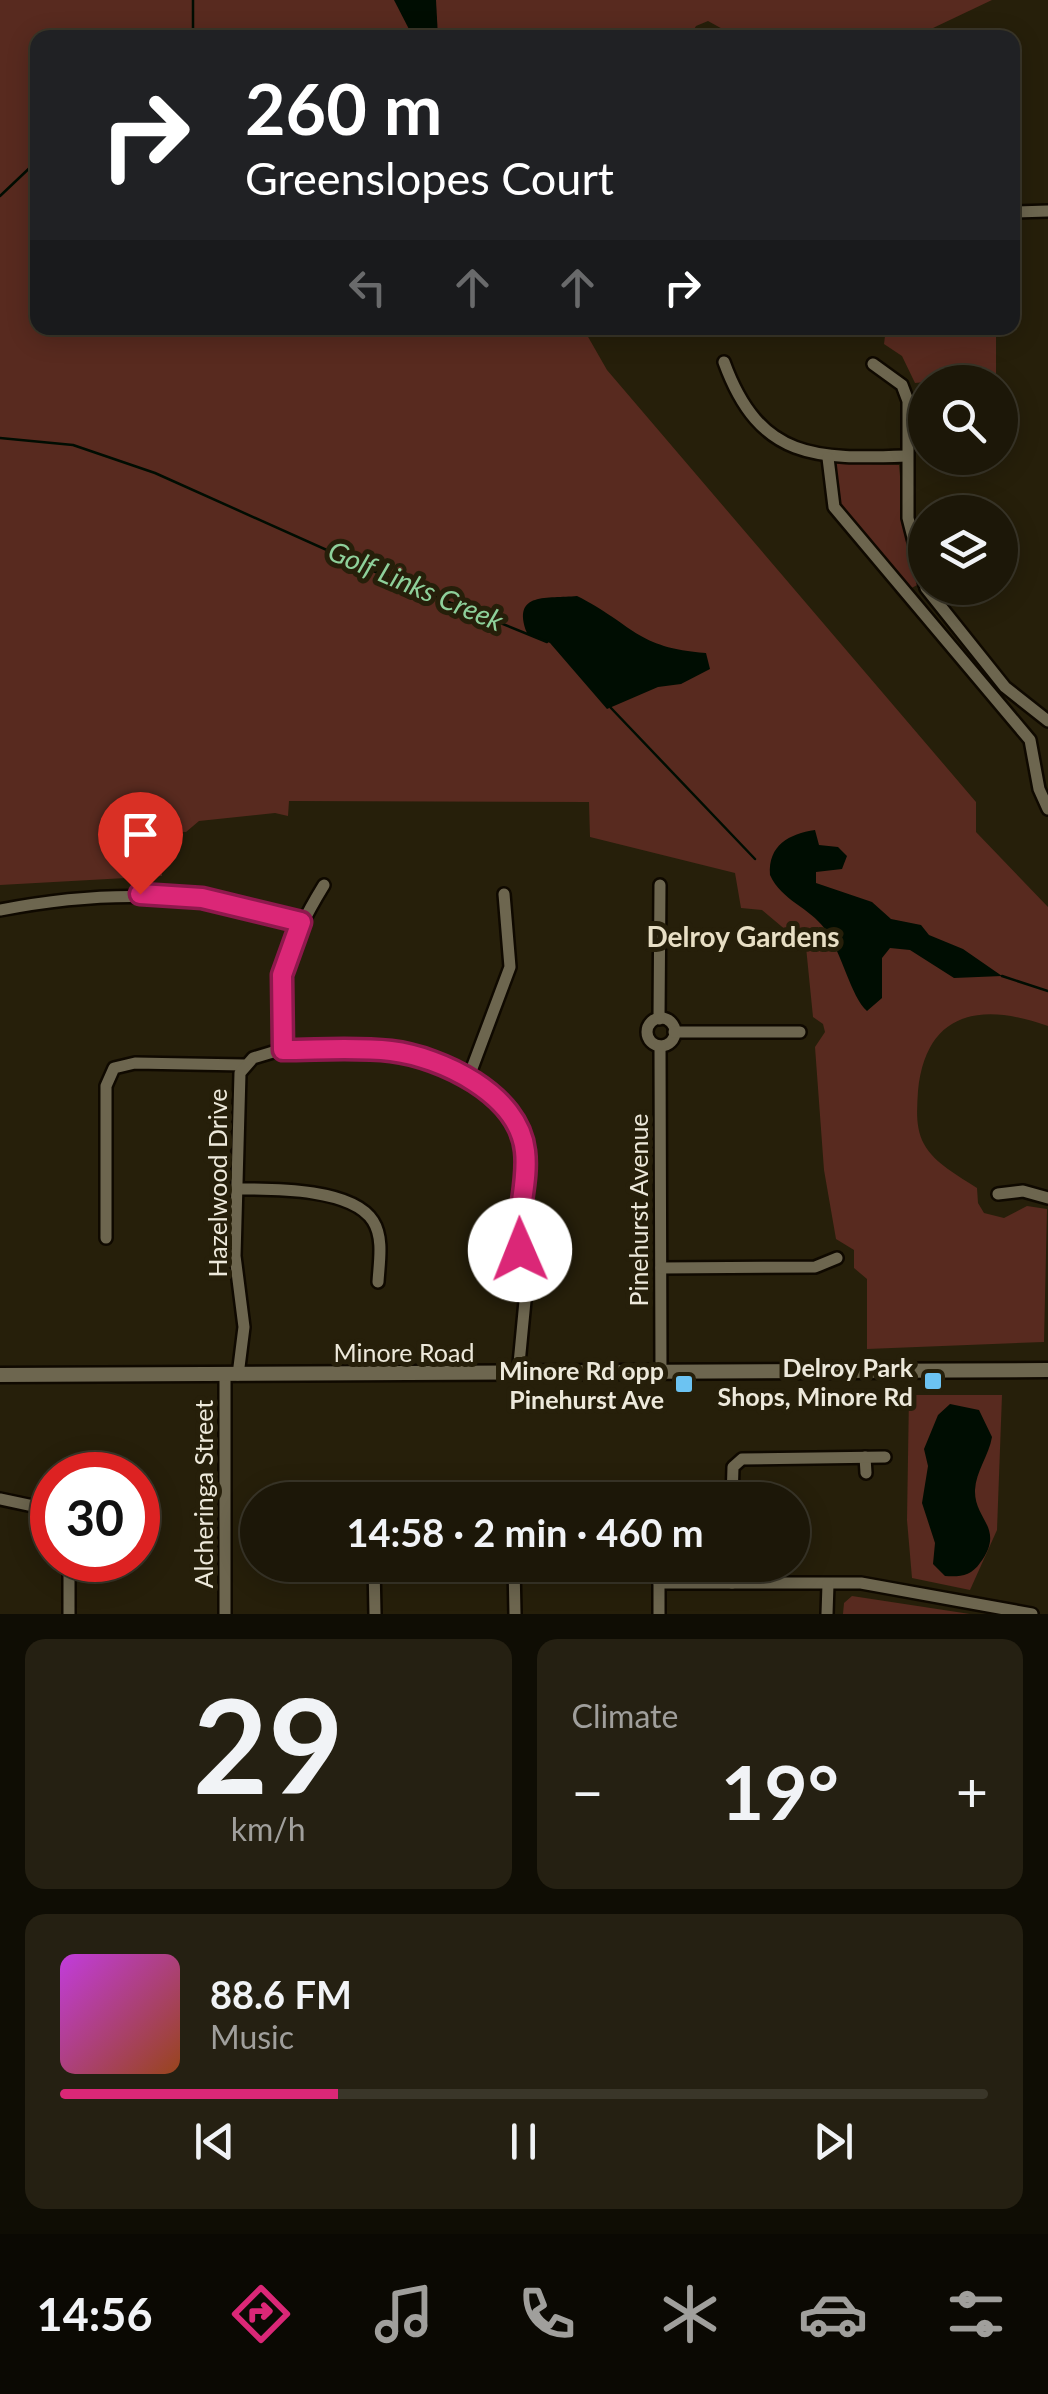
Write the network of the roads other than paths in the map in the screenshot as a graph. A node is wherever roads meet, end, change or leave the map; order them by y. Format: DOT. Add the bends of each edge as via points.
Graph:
graph roads {
  1 [pos="1048,211"];
  2 [pos="1020,212"];
  3 [pos="724,362"];
  4 [pos="873,364"];
  5 [pos="907,456"];
  6 [pos="828,458"];
  7 [pos="909,495"];
  8 [pos="941,605"];
  9 [pos="1048,722"];
  10 [pos="1030,740"];
  11 [pos="1048,809"];
  12 [pos="324,884"];
  13 [pos="660,885"];
  14 [pos="504,894"];
  15 [pos="0,910"];
  16 [pos="301,922"];
  17 [pos="660,1019"];
  18 [pos="674,1032"];
  19 [pos="800,1032"];
  20 [pos="660,1046"];
  21 [pos="283,1050"];
  22 [pos="244,1065"];
  23 [pos="468,1079"];
  24 [pos="239,1190"];
  25 [pos="998,1194"];
  26 [pos="1048,1198"];
  27 [pos="106,1238"];
  28 [pos="837,1258"];
  29 [pos="661,1268"];
  30 [pos="378,1282"];
  31 [pos="1048,1370"];
  32 [pos="661,1373"];
  33 [pos="518,1374"];
  34 [pos="0,1375"];
  35 [pos="232,1375"];
  36 [pos="866,1457"];
  37 [pos="885,1457"];
  38 [pos="866,1474"];
  39 [pos="733,1482"];
  40 [pos="0,1499"];
  41 [pos="30,1505"];
  42 [pos="69,1582"];
  43 [pos="374,1582"];
  44 [pos="514,1582"];
  45 [pos="659,1583"];
  46 [pos="732,1583"];
  47 [pos="828,1584"];
  48 [pos="1000,1611"];
  49 [pos="69,1614"];
  50 [pos="225,1614"];
  51 [pos="374,1614"];
  52 [pos="515,1614"];
  53 [pos="659,1614"];
  54 [pos="827,1614"];
  55 [pos="1032,1614"];
  1 -- 2 [label="street"];
  3 -- 6 [label="street" via="737,392 768,430 804,454"];
  4 -- 5 [label="street" via="902,385 908,400"];
  5 -- 6 [label="street"];
  5 -- 7 [label="street"];
  6 -- 10 [label="street" via="834,507"];
  8 -- 9 [label="street" via="1004,687"];
  9 -- 10 [label="street"];
  10 -- 11 [label="street"];
  12 -- 16 [label="street"];
  13 -- 17 [label="street"];
  14 -- 23 [label="street" via="510,967"];
  15 -- 16 [label="street" via="140,894 202,898"];
  16 -- 21 [label="street" via="282,975"];
  17 -- 18 [label="street"];
  17 -- 20 [label="street" via="647,1033"];
  18 -- 19 [label="street"];
  18 -- 20 [label="street"];
  20 -- 29 [label="street, Pinehurst Avenue"];
  21 -- 22 [label="street, Hazelwood Drive"];
  21 -- 23 [label="street, Hazelwood Drive" via="394,1051"];
  22 -- 24 [label="street, Hazelwood Drive"];
  22 -- 27 [label="street" via="114,1068 106,1086"];
  23 -- 33 [label="street, Hazelwood Drive" via="508,1112 525,1152 516,1226 525,1301"];
  24 -- 30 [label="street" via="315,1193 362,1210 378,1236"];
  24 -- 35 [label="street, Hazelwood Drive" via="234,1256 244,1314"];
  25 -- 26 [label="street"];
  28 -- 29 [label="street" via="816,1267"];
  29 -- 32 [label="street, Pinehurst Avenue"];
  31 -- 32 [label="street, Minore Road"];
  32 -- 33 [label="street, Minore Road"];
  33 -- 35 [label="street, Minore Road"];
  34 -- 35 [label="street, Minore Road"];
  35 -- 50 [label="street, Alcheringa Street"];
  36 -- 37 [label="street"];
  36 -- 38 [label="street"];
  36 -- 39 [label="street" via="738,1460"];
  40 -- 41 [label="street"];
  42 -- 49 [label="street"];
  43 -- 51 [label="street"];
  44 -- 52 [label="street"];
  45 -- 46 [label="street"];
  45 -- 53 [label="street"];
  46 -- 47 [label="street"];
  47 -- 48 [label="street" via="884,1586"];
  47 -- 54 [label="street"];
  48 -- 55 [label="street"];
}
